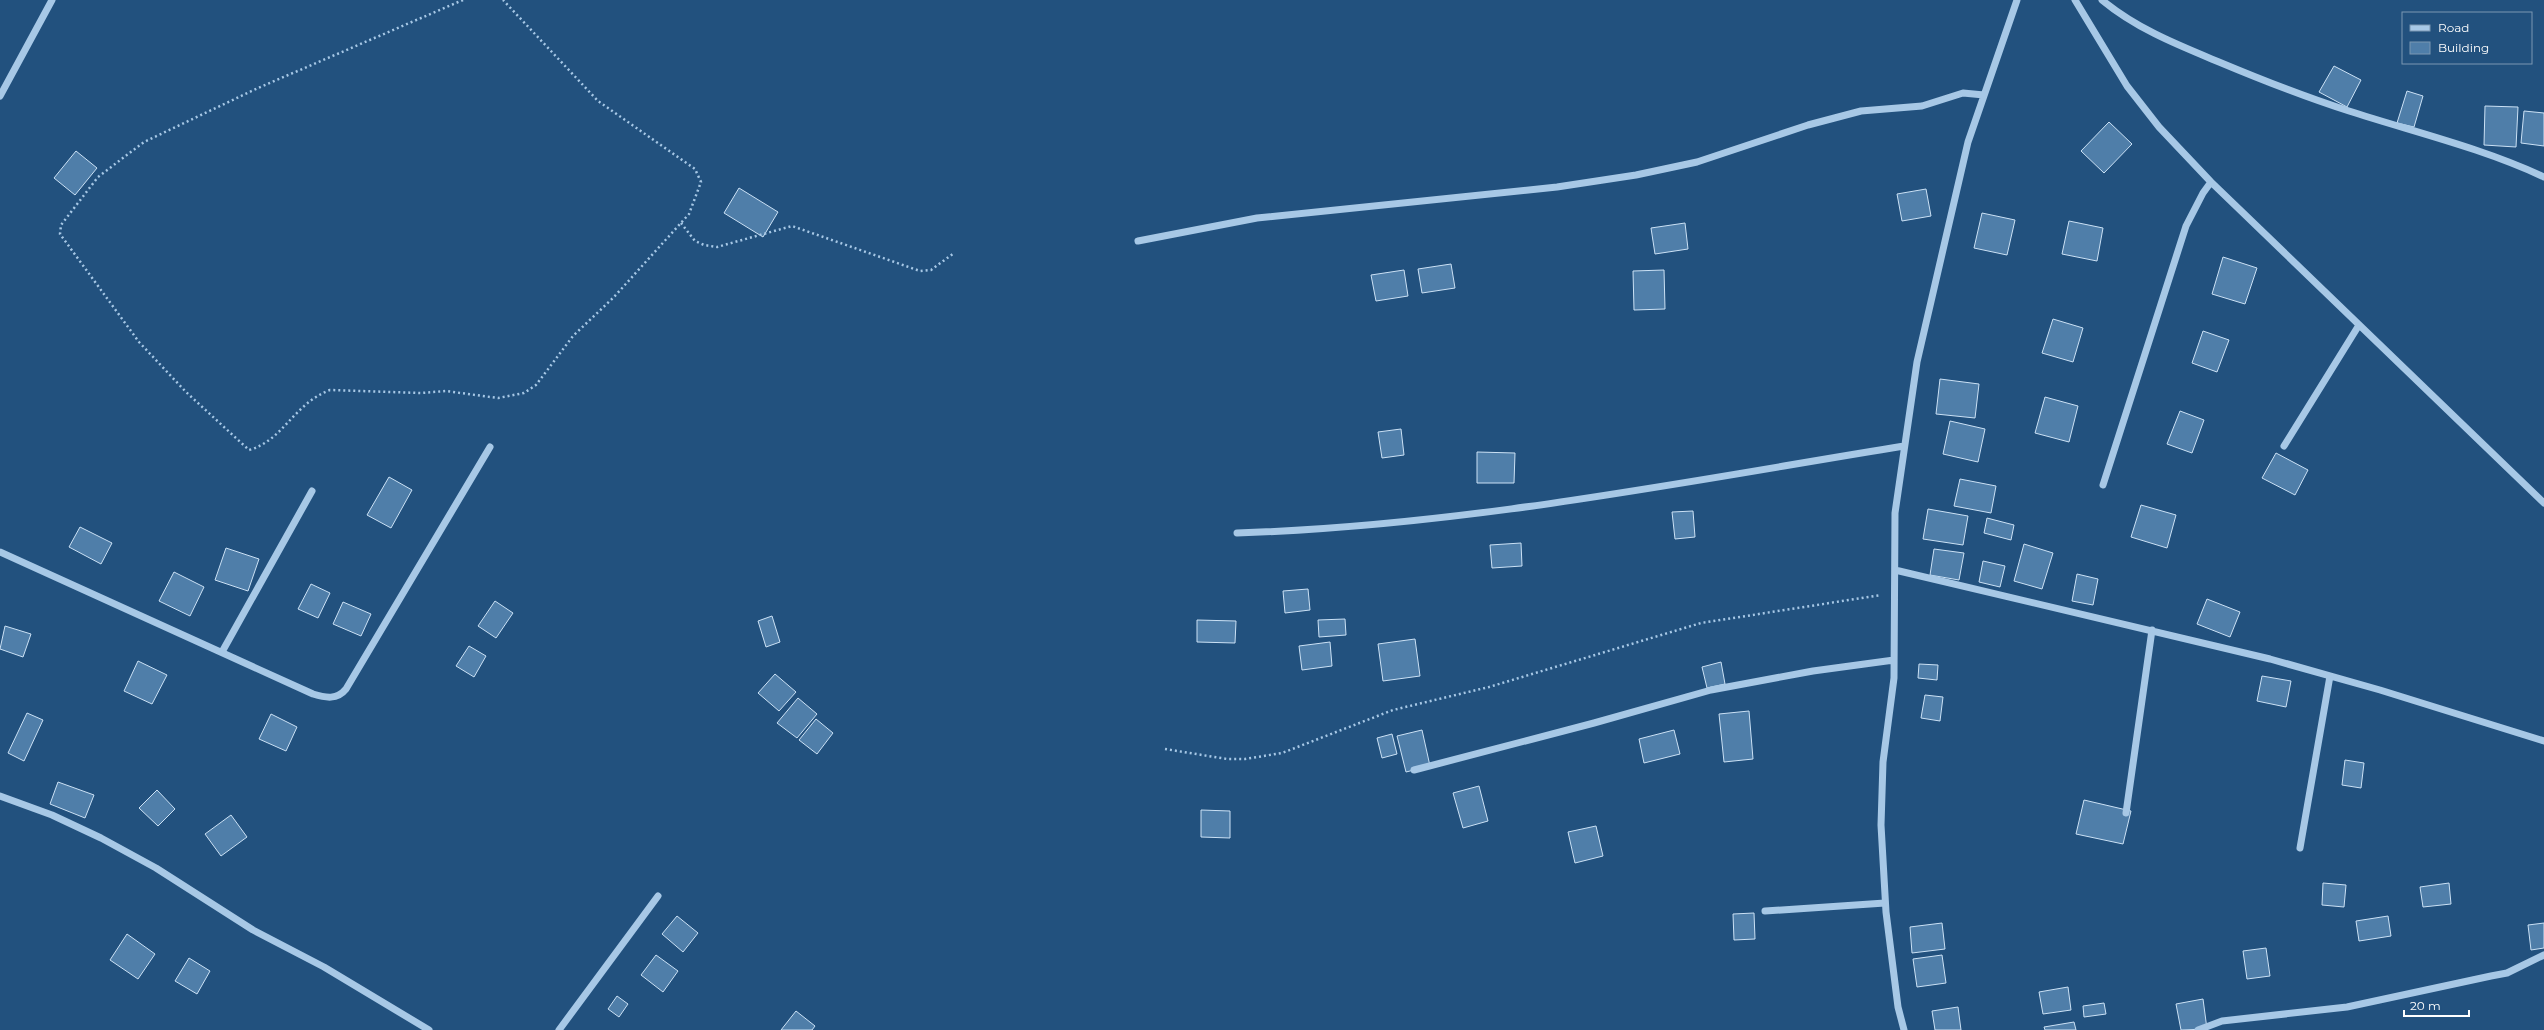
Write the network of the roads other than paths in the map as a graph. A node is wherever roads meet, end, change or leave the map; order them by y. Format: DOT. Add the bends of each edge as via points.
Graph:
graph roads {
  1 [pos="52,0"];
  2 [pos="2017,0"];
  3 [pos="2075,0"];
  4 [pos="2102,0"];
  5 [pos="1984,95"];
  6 [pos="0,96"];
  7 [pos="2544,177"];
  8 [pos="2210,182"];
  9 [pos="1138,241"];
  10 [pos="2359,325"];
  11 [pos="1904,446"];
  12 [pos="2284,446"];
  13 [pos="490,447"];
  14 [pos="2104,485"];
  15 [pos="312,491"];
  16 [pos="2544,503"];
  17 [pos="1237,533"];
  18 [pos="0,552"];
  19 [pos="1895,570"];
  20 [pos="2152,630"];
  21 [pos="222,652"];
  22 [pos="1894,660"];
  23 [pos="2330,676"];
  24 [pos="2544,741"];
  25 [pos="1414,770"];
  26 [pos="0,796"];
  27 [pos="2126,813"];
  28 [pos="2300,848"];
  29 [pos="658,896"];
  30 [pos="1885,903"];
  31 [pos="1765,911"];
  32 [pos="2544,954"];
  33 [pos="428,1030"];
  34 [pos="559,1030"];
  35 [pos="1904,1030"];
  36 [pos="2198,1030"];
  1 -- 6 [label="street"];
  2 -- 5 [label="street"];
  3 -- 8 [label="street" via="2127,86 2159,127"];
  4 -- 7 [label="street" via="2124,17 2166,41 2347,110 2495,157"];
  5 -- 9 [label="street" via="1963,94 1922,106 1861,111 1808,125 1697,162 1636,175 1528,190 1265,218"];
  5 -- 11 [label="street" via="1968,142 1932,295 1917,362"];
  8 -- 10 [label="street"];
  8 -- 14 [label="street" via="2202,192 2186,226"];
  10 -- 12 [label="street"];
  10 -- 16 [label="street"];
  11 -- 17 [label="street" via="1509,510 1406,522"];
  11 -- 19 [label="street" via="1895,513"];
  13 -- 21 [label="street" via="342,694 332,698 320,696"];
  15 -- 21 [label="street"];
  18 -- 21 [label="street"];
  19 -- 20 [label="street"];
  19 -- 22 [label="street"];
  20 -- 23 [label="street"];
  20 -- 27 [label="street"];
  22 -- 25 [label="street" via="1813,671 1711,690"];
  22 -- 30 [label="street" via="1882,762 1881,825"];
  23 -- 24 [label="street"];
  23 -- 28 [label="street"];
  26 -- 33 [label="street" via="52,815 156,868 253,930 324,967"];
  29 -- 34 [label="street"];
  30 -- 31 [label="street"];
  30 -- 35 [label="street" via="1898,1007"];
  32 -- 36 [label="street" via="2507,973 2347,1007 2222,1021"];
}
